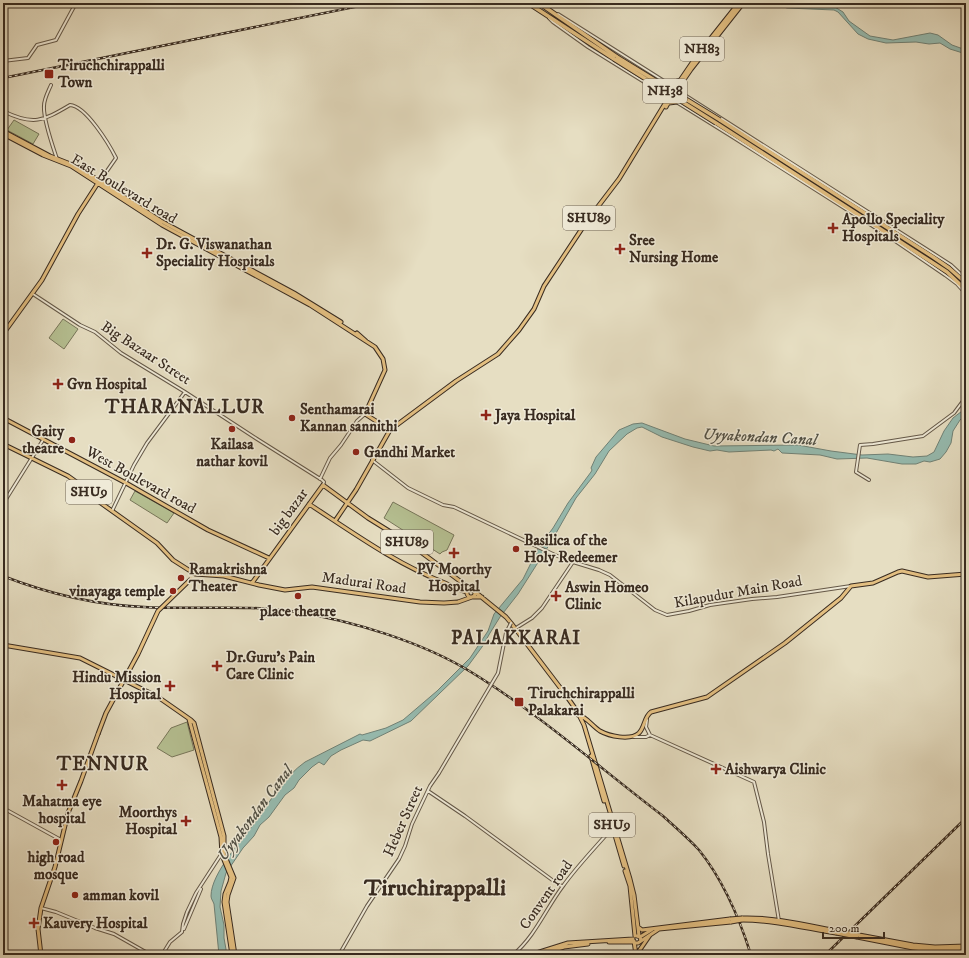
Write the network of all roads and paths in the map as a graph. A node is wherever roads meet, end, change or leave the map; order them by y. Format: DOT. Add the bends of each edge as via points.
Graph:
graph roads {
  1 [pos="76,3"];
  2 [pos="528,3"];
  3 [pos="539,3"];
  4 [pos="739,3"];
  5 [pos="743,3"];
  6 [pos="552,12"];
  7 [pos="546,15"];
  8 [pos="615,58"];
  9 [pos="3,61"];
  10 [pos="686,76"];
  11 [pos="3,77"];
  12 [pos="679,81"];
  13 [pos="664,82"];
  14 [pos="51,85"];
  15 [pos="676,89"];
  16 [pos="660,91"];
  17 [pos="3,92"];
  18 [pos="684,94"];
  19 [pos="670,98"];
  20 [pos="677,102"];
  21 [pos="667,104"];
  22 [pos="3,111"];
  23 [pos="46,119"];
  24 [pos="3,133"];
  25 [pos="58,160"];
  26 [pos="789,171"];
  27 [pos="99,182"];
  28 [pos="966,279"];
  29 [pos="966,284"];
  30 [pos="966,290"];
  31 [pos="33,294"];
  32 [pos="966,294"];
  33 [pos="3,334"];
  34 [pos="185,392"];
  35 [pos="966,397"];
  36 [pos="364,414"];
  37 [pos="3,418"];
  38 [pos="390,430"];
  39 [pos="43,440"];
  40 [pos="3,444"];
  41 [pos="32,458"];
  42 [pos="372,460"];
  43 [pos="320,479"];
  44 [pos="869,480"];
  45 [pos="126,483"];
  46 [pos="323,485"];
  47 [pos="348,502"];
  48 [pos="3,504"];
  49 [pos="308,504"];
  50 [pos="112,511"];
  51 [pos="335,521"];
  52 [pos="269,558"];
  53 [pos="573,562"];
  54 [pos="191,572"];
  55 [pos="199,574"];
  56 [pos="966,574"];
  57 [pos="191,579"];
  58 [pos="252,583"];
  59 [pos="464,584"];
  60 [pos="851,586"];
  61 [pos="473,590"];
  62 [pos="467,593"];
  63 [pos="472,597"];
  64 [pos="483,598"];
  65 [pos="464,600"];
  66 [pos="511,623"];
  67 [pos="516,628"];
  68 [pos="3,645"];
  69 [pos="647,714"];
  70 [pos="578,715"];
  71 [pos="189,719"];
  72 [pos="650,735"];
  73 [pos="631,736"];
  74 [pos="428,791"];
  75 [pos="3,808"];
  76 [pos="613,827"];
  77 [pos="61,840"];
  78 [pos="224,850"];
  79 [pos="221,853"];
  80 [pos="224,859"];
  81 [pos="562,886"];
  82 [pos="41,908"];
  83 [pos="730,920"];
  84 [pos="780,922"];
  85 [pos="798,925"];
  86 [pos="638,927"];
  87 [pos="654,928"];
  88 [pos="836,932"];
  89 [pos="651,934"];
  90 [pos="637,940"];
  91 [pos="966,947"];
  92 [pos="638,954"];
  93 [pos="41,955"];
  94 [pos="151,955"];
  95 [pos="162,955"];
  96 [pos="233,955"];
  97 [pos="340,955"];
  98 [pos="513,955"];
  99 [pos="530,955"];
  100 [pos="539,955"];
  1 -- 9 [label="street" via="56,40 37,45 28,58"];
  2 -- 7 [label="highway, NH38"];
  3 -- 6 [label="highway, NH38"];
  4 -- 12 [label="highway, NH83"];
  5 -- 10 [label="highway, NH83"];
  6 -- 8 [label="highway, NH38"];
  6 -- 13 [label="street"];
  7 -- 8 [label="highway, NH38"];
  7 -- 16 [label="street" via="581,42"];
  8 -- 26 [label="highway, NH38, bridge"];
  8 -- 29 [label="highway, NH38, bridge" via="766,149 933,257"];
  10 -- 15 [label="highway"];
  10 -- 18 [label="highway, NH83" via="681,88"];
  11 -- 17 [label="street"];
  12 -- 13 [label="highway" via="671,84"];
  12 -- 15 [label="highway, NH83"];
  13 -- 15 [label="street"];
  14 -- 23 [label="street" via="44,106"];
  15 -- 18 [label="street"];
  15 -- 19 [label="highway"];
  16 -- 19 [label="street"];
  16 -- 21 [label="main road"];
  18 -- 28 [label="street" via="934,254"];
  19 -- 20 [label="street"];
  19 -- 21 [label="main road, SHU89"];
  20 -- 21 [label="main road"];
  20 -- 26 [label="street"];
  21 -- 38 [label="main road, SHU89" via="619,179 587,221 544,286 534,309 519,330 498,354 456,380"];
  22 -- 23 [label="street" via="14,117 30,120"];
  23 -- 25 [label="street"];
  23 -- 27 [label="street" via="72,105 90,118 116,158"];
  24 -- 25 [label="main road, East Boulevard road"];
  25 -- 27 [label="main road, East Boulevard road"];
  26 -- 30 [label="highway, NH38" via="947,272"];
  26 -- 32 [label="street" via="928,263 957,284"];
  27 -- 31 [label="main road"];
  27 -- 36 [label="main road, East Boulevard road" via="162,225 310,305 379,352 386,366 383,378"];
  31 -- 33 [label="main road"];
  31 -- 34 [label="street, Big Bazaar Street"];
  34 -- 43 [label="street, Big Bazaar Street"];
  34 -- 45 [label="street" via="147,443"];
  35 -- 44 [label="street" via="954,413 923,436 860,445 856,472"];
  36 -- 38 [label="main road"];
  36 -- 43 [label="street" via="330,458"];
  37 -- 39 [label="main road, West Boulevard road"];
  38 -- 42 [label="main road, SHU89"];
  39 -- 41 [label="street"];
  39 -- 45 [label="main road, West Boulevard road"];
  40 -- 41 [label="main road, SHU9"];
  41 -- 48 [label="street"];
  41 -- 50 [label="main road, SHU9" via="68,476"];
  42 -- 47 [label="main road, SHU89"];
  42 -- 53 [label="street, Kilapudur Main Road" via="408,488"];
  43 -- 46 [label="street"];
  45 -- 50 [label="street"];
  45 -- 52 [label="main road, West Boulevard road" via="208,530"];
  46 -- 47 [label="main road, big bazar"];
  46 -- 49 [label="main road, big bazar"];
  47 -- 51 [label="main road"];
  47 -- 59 [label="main road, SHU89"];
  49 -- 51 [label="main road"];
  49 -- 52 [label="main road, big bazar"];
  50 -- 54 [label="main road, SHU9" via="157,543 168,556"];
  51 -- 62 [label="main road" via="431,578"];
  52 -- 58 [label="main road, big bazar"];
  53 -- 60 [label="street, Kilapudur Main Road" via="610,575 655,610 667,615 710,605"];
  53 -- 67 [label="street" via="542,608"];
  54 -- 55 [label="main road, SHU9"];
  54 -- 57 [label="main road"];
  55 -- 57 [label="main road"];
  55 -- 58 [label="main road, SHU9" via="220,575"];
  56 -- 60 [label="main road" via="928,577 902,571 873,583"];
  57 -- 77 [label="main road, bridge" via="158,611 108,710 68,812"];
  58 -- 65 [label="main road, Madurai Road / SHU9" via="285,590 312,587 420,602 444,603"];
  59 -- 61 [label="main road, SHU89"];
  59 -- 62 [label="main road"];
  60 -- 69 [label="main road" via="841,598 786,643 711,695"];
  61 -- 62 [label="main road"];
  61 -- 63 [label="main road" via="475,594"];
  61 -- 64 [label="main road, SHU9"];
  62 -- 63 [label="main road, SHU9"];
  62 -- 65 [label="main road"];
  63 -- 64 [label="main road, SHU9"];
  63 -- 65 [label="main road, Madurai Road / SHU9"];
  64 -- 66 [label="main road, SHU9"];
  66 -- 70 [label="main road, SHU9"];
  66 -- 74 [label="street, Heber Street, bridge" via="506,633 498,673"];
  68 -- 71 [label="main road" via="80,658 158,698"];
  69 -- 72 [label="street" via="646,727"];
  69 -- 73 [label="main road" via="639,732"];
  70 -- 73 [label="main road" via="584,716 601,732 621,737"];
  70 -- 76 [label="main road, SHU9"];
  71 -- 78 [label="main road" via="194,723 224,836"];
  71 -- 79 [label="main road" via="221,837"];
  72 -- 73 [label="street"];
  72 -- 84 [label="street" via="754,782 764,822"];
  74 -- 81 [label="street"];
  74 -- 97 [label="street, Heber Street" via="412,824 400,859 367,906"];
  75 -- 77 [label="street"];
  76 -- 81 [label="street, Convent road"];
  76 -- 86 [label="main road, SHU9" via="632,886"];
  76 -- 90 [label="main road, SHU9" via="630,886"];
  77 -- 82 [label="main road"];
  78 -- 79 [label="street"];
  78 -- 80 [label="main road"];
  79 -- 80 [label="main road"];
  79 -- 95 [label="street" via="196,893 187,912 182,932 170,942"];
  80 -- 96 [label="main road" via="231,872 224,902"];
  81 -- 98 [label="street, Convent road" via="534,933"];
  82 -- 93 [label="main road" via="38,929"];
  82 -- 94 [label="street" via="114,934"];
  83 -- 84 [label="main road, bridge"];
  83 -- 87 [label="main road"];
  83 -- 89 [label="main road" via="660,929"];
  84 -- 85 [label="main road"];
  85 -- 88 [label="main road"];
  85 -- 88 [label="main road"];
  86 -- 87 [label="main road" via="642,930"];
  86 -- 90 [label="main road, SHU9"];
  87 -- 90 [label="main road"];
  88 -- 91 [label="main road, bridge" via="935,948"];
  89 -- 90 [label="main road"];
  89 -- 92 [label="main road"];
  90 -- 92 [label="main road, SHU9"];
  90 -- 99 [label="main road" via="568,943"];
  90 -- 100 [label="main road" via="564,947"];
}
